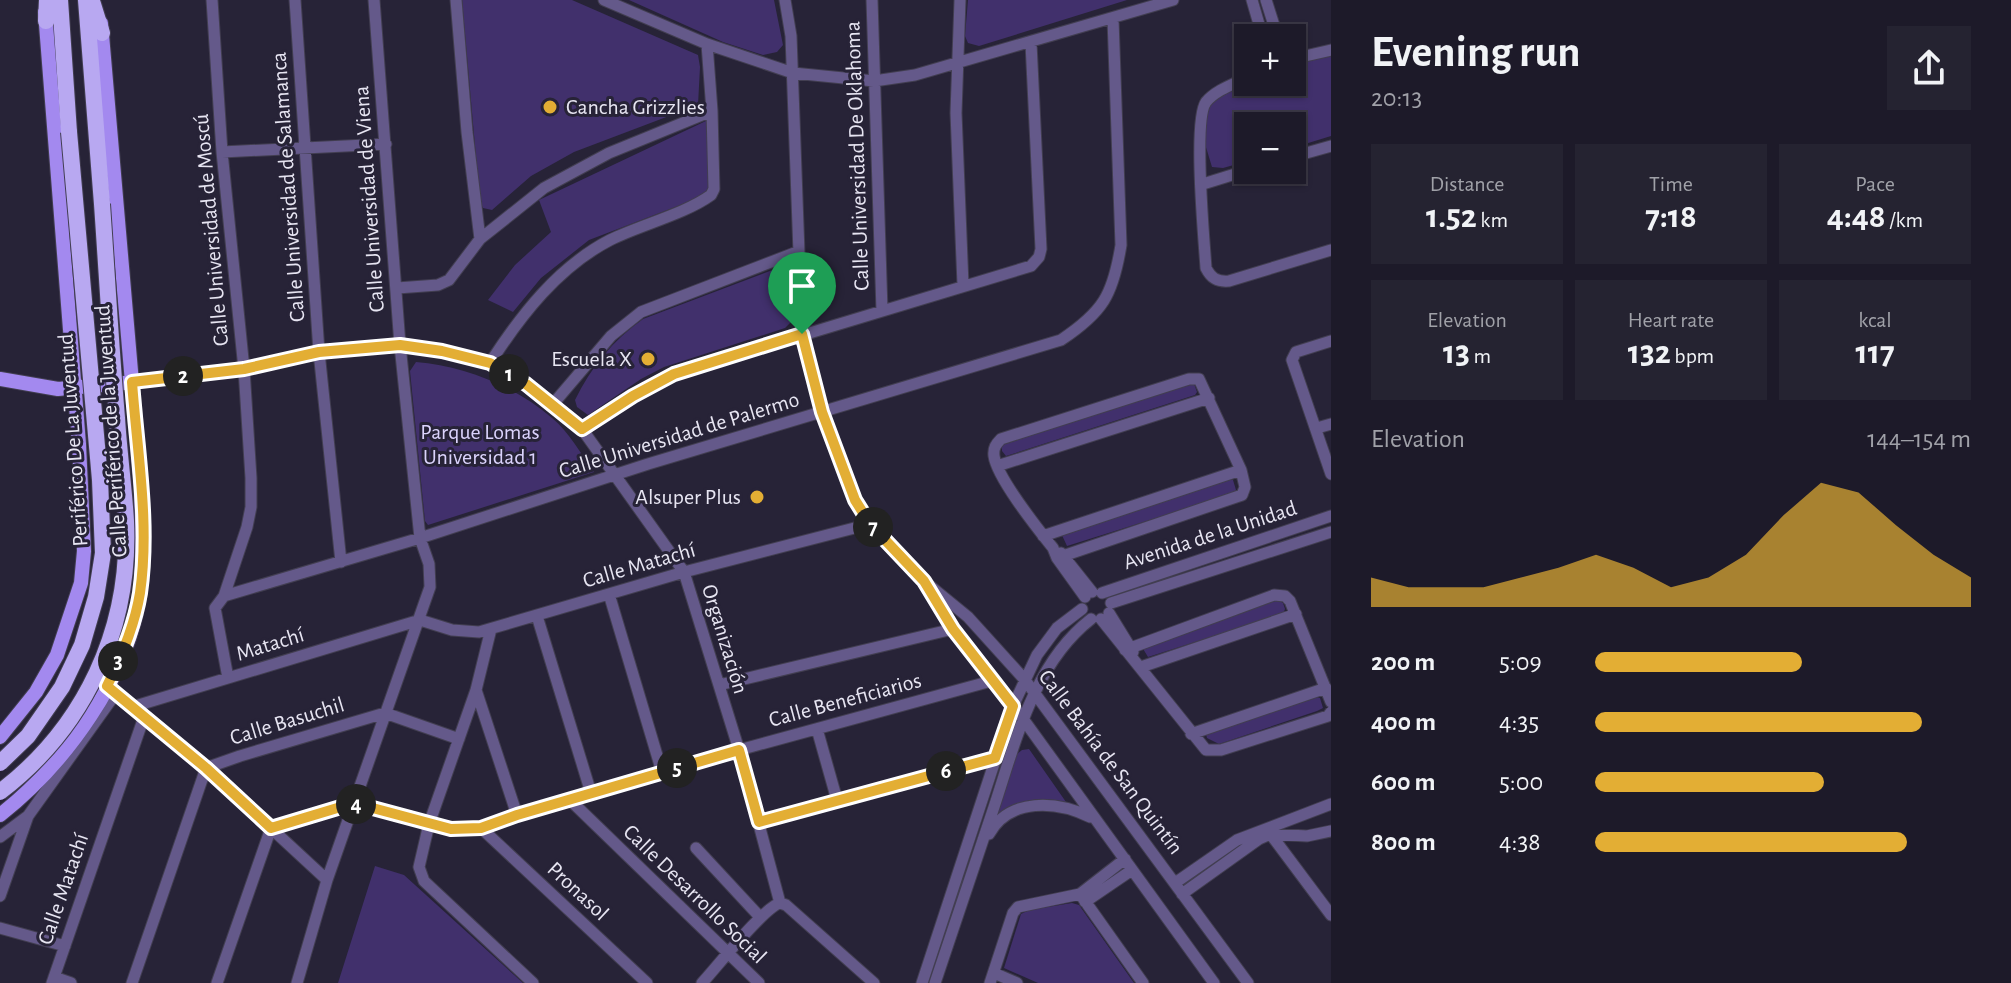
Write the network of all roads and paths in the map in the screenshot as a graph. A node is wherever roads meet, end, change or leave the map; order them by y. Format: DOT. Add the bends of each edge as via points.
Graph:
graph roads {
  1 [pos="46,0"];
  2 [pos="60,0"];
  3 [pos="89,0"];
  4 [pos="99,0"];
  5 [pos="212,0"];
  6 [pos="295,0"];
  7 [pos="374,0"];
  8 [pos="456,0"];
  9 [pos="604,0"];
  10 [pos="785,0"];
  11 [pos="872,0"];
  12 [pos="960,0"];
  13 [pos="1173,0"];
  14 [pos="1252,0"];
  15 [pos="1266,0"];
  16 [pos="1113,19"];
  17 [pos="46,21"];
  18 [pos="1259,24"];
  19 [pos="1274,24"];
  20 [pos="102,33"];
  21 [pos="1031,43"];
  22 [pos="707,44"];
  23 [pos="1331,50"];
  24 [pos="1306,56"];
  25 [pos="956,63"];
  26 [pos="793,73"];
  27 [pos="874,81"];
  28 [pos="1234,84"];
  29 [pos="712,111"];
  30 [pos="386,144"];
  31 [pos="1331,146"];
  32 [pos="304,149"];
  33 [pos="222,152"];
  34 [pos="1306,153"];
  35 [pos="1234,174"];
  36 [pos="1203,184"];
  37 [pos="480,239"];
  38 [pos="1331,250"];
  39 [pos="797,252"];
  40 [pos="963,285"];
  41 [pos="397,288"];
  42 [pos="882,311"];
  43 [pos="802,334"];
  44 [pos="1331,341"];
  45 [pos="400,345"];
  46 [pos="128,346"];
  47 [pos="71,349"];
  48 [pos="319,352"];
  49 [pos="490,363"];
  50 [pos="244,369"];
  51 [pos="0,379"];
  52 [pos="132,382"];
  53 [pos="74,388"];
  54 [pos="1209,398"];
  55 [pos="553,404"];
  56 [pos="822,412"];
  57 [pos="1331,424"];
  58 [pos="1317,428"];
  59 [pos="582,429"];
  60 [pos="137,443"];
  61 [pos="79,444"];
  62 [pos="1329,463"];
  63 [pos="997,466"];
  64 [pos="1241,470"];
  65 [pos="613,475"];
  66 [pos="1331,516"];
  67 [pos="870,524"];
  68 [pos="1290,530"];
  69 [pos="1331,532"];
  70 [pos="1043,536"];
  71 [pos="420,538"];
  72 [pos="1295,544"];
  73 [pos="1058,553"];
  74 [pos="341,562"];
  75 [pos="684,572"];
  76 [pos="924,581"];
  77 [pos="609,594"];
  78 [pos="224,596"];
  79 [pos="1090,598"];
  80 [pos="1103,613"];
  81 [pos="1296,614"];
  82 [pos="537,616"];
  83 [pos="420,620"];
  84 [pos="491,629"];
  85 [pos="953,629"];
  86 [pos="1128,648"];
  87 [pos="1139,664"];
  88 [pos="228,678"];
  89 [pos="995,680"];
  90 [pos="1025,680"];
  91 [pos="719,685"];
  92 [pos="1326,688"];
  93 [pos="112,690"];
  94 [pos="476,690"];
  95 [pos="1036,693"];
  96 [pos="1331,702"];
  97 [pos="1013,706"];
  98 [pos="132,707"];
  99 [pos="1331,712"];
  100 [pos="385,713"];
  101 [pos="144,717"];
  102 [pos="1023,720"];
  103 [pos="817,729"];
  104 [pos="1191,734"];
  105 [pos="0,737"];
  106 [pos="459,739"];
  107 [pos="739,750"];
  108 [pos="995,758"];
  109 [pos="0,763"];
  110 [pos="206,768"];
  111 [pos="662,772"];
  112 [pos="0,792"];
  113 [pos="591,793"];
  114 [pos="569,799"];
  115 [pos="837,800"];
  116 [pos="354,803"];
  117 [pos="1331,804"];
  118 [pos="0,815"];
  119 [pos="517,815"];
  120 [pos="28,816"];
  121 [pos="1095,819"];
  122 [pos="759,822"];
  123 [pos="429,824"];
  124 [pos="271,828"];
  125 [pos="481,828"];
  126 [pos="1331,831"];
  127 [pos="1268,832"];
  128 [pos="0,837"];
  129 [pos="967,844"];
  130 [pos="696,848"];
  131 [pos="980,848"];
  132 [pos="1125,859"];
  133 [pos="1132,870"];
  134 [pos="327,880"];
  135 [pos="1175,883"];
  136 [pos="1182,894"];
  137 [pos="0,896"];
  138 [pos="1083,898"];
  139 [pos="780,903"];
  140 [pos="1331,915"];
  141 [pos="760,917"];
  142 [pos="0,928"];
  143 [pos="65,946"];
  144 [pos="728,955"];
  145 [pos="992,978"];
  146 [pos="53,980"];
  147 [pos="71,983"];
  148 [pos="132,983"];
  149 [pos="217,983"];
  150 [pos="297,983"];
  151 [pos="533,983"];
  152 [pos="647,983"];
  153 [pos="702,983"];
  154 [pos="759,983"];
  155 [pos="874,983"];
  156 [pos="922,983"];
  157 [pos="935,983"];
  158 [pos="1017,983"];
  159 [pos="1143,983"];
  160 [pos="1214,983"];
  161 [pos="1248,983"];
  1 -- 17 [label="highway"];
  2 -- 109 [label="highway, Periférico De La Juventud, bridge" via="103,553 82,645 62,687 28,736"];
  3 -- 20 [label="highway"];
  3 -- 112 [label="highway, Periférico De La Juventud, bridge" via="126,524 117,614 81,706 51,747"];
  4 -- 20 [label="main road, Calle Periférico de la Juventud"];
  5 -- 33 [label="street, Calle Universidad de Moscú"];
  6 -- 32 [label="street, Calle Universidad de Salamanca"];
  7 -- 30 [label="street, Calle Universidad de Viena"];
  8 -- 37 [label="street"];
  9 -- 22 [label="street"];
  10 -- 26 [label="street, Calle Bahía de San Quintín"];
  11 -- 27 [label="street, Calle Universidad De Oklahoma"];
  12 -- 25 [label="street"];
  13 -- 16 [label="street"];
  14 -- 18 [label="street"];
  15 -- 19 [label="street"];
  16 -- 21 [label="street"];
  16 -- 56 [label="street, Calle Universidad de Palermo" via="1121,245 1116,277 1095,314 1061,340"];
  17 -- 47 [label="main road, Calle Periférico de la Juventud"];
  20 -- 46 [label="main road, Calle Periférico de la Juventud"];
  21 -- 25 [label="street"];
  21 -- 40 [label="street" via="1039,257 1031,266"];
  22 -- 26 [label="street"];
  22 -- 29 [label="street"];
  23 -- 24 [label="street"];
  25 -- 27 [label="street"];
  25 -- 40 [label="street"];
  26 -- 27 [label="street"];
  26 -- 39 [label="street, Calle Bahía de San Quintín"];
  27 -- 42 [label="street, Calle Universidad De Oklahoma"];
  28 -- 36 [label="street" via="1204,105 1199,127"];
  29 -- 37 [label="street" via="575,170 513,210"];
  29 -- 49 [label="street" via="711,195 580,259 522,316"];
  30 -- 32 [label="street"];
  30 -- 41 [label="street, Calle Universidad de Viena"];
  31 -- 34 [label="street"];
  32 -- 33 [label="street"];
  32 -- 48 [label="street, Calle Universidad de Salamanca"];
  33 -- 50 [label="street, Calle Universidad de Moscú"];
  35 -- 36 [label="street"];
  36 -- 38 [label="street" via="1206,268 1217,280 1229,281"];
  37 -- 41 [label="street" via="449,280"];
  39 -- 43 [label="street, Calle Bahía de San Quintín"];
  39 -- 55 [label="street" via="641,312 611,336"];
  40 -- 42 [label="street"];
  41 -- 45 [label="street, Calle Universidad de Viena"];
  42 -- 43 [label="street"];
  43 -- 56 [label="street, Calle Bahía de San Quintín"];
  43 -- 59 [label="street" via="674,374"];
  44 -- 58 [label="street" via="1296,352 1292,360"];
  45 -- 48 [label="street, Organización"];
  45 -- 49 [label="street, Organización"];
  45 -- 71 [label="street, Calle Universidad de Viena"];
  46 -- 47 [label="main road" via="116,355 94,358"];
  46 -- 52 [label="main road, Calle Periférico de la Juventud"];
  47 -- 53 [label="main road, Calle Periférico de la Juventud"];
  48 -- 50 [label="street, Organización"];
  48 -- 74 [label="street, Calle Universidad de Salamanca"];
  49 -- 55 [label="street, Organización"];
  50 -- 52 [label="street, Organización"];
  50 -- 78 [label="street, Calle Universidad de Moscú" via="251,507"];
  51 -- 53 [label="main road"];
  52 -- 53 [label="main road"];
  52 -- 60 [label="main road, Calle Periférico de la Juventud"];
  53 -- 61 [label="main road, Calle Periférico de la Juventud"];
  54 -- 63 [label="street"];
  54 -- 63 [label="street" via="1193,378 1001,439 993,453"];
  54 -- 64 [label="street"];
  55 -- 59 [label="street, Organización"];
  56 -- 65 [label="street, Calle Universidad de Palermo"];
  56 -- 67 [label="street, Calle Bahía de San Quintín" via="850,490"];
  57 -- 58 [label="street"];
  58 -- 62 [label="street"];
  59 -- 65 [label="street, Organización"];
  60 -- 61 [label="main road" via="104,436"];
  60 -- 93 [label="main road, Calle Periférico de la Juventud" via="139,594"];
  61 -- 105 [label="main road, Calle Periférico de la Juventud" via="81,583 57,655"];
  63 -- 70 [label="street"];
  64 -- 70 [label="street"];
  64 -- 73 [label="street" via="1245,491 1235,500"];
  65 -- 71 [label="street, Calle Universidad de Palermo"];
  65 -- 75 [label="street, Organización"];
  66 -- 68 [label="street, Avenida de la Unidad"];
  67 -- 75 [label="street, Calle Matachí"];
  67 -- 76 [label="street, Calle Bahía de San Quintín"];
  68 -- 72 [label="street"];
  68 -- 79 [label="street, Avenida de la Unidad"];
  69 -- 72 [label="street, Avenida de la Unidad"];
  70 -- 73 [label="street"];
  71 -- 74 [label="street, Calle Universidad de Palermo"];
  71 -- 83 [label="street, Calle Universidad de Viena" via="430,576"];
  72 -- 80 [label="street, Avenida de la Unidad"];
  73 -- 79 [label="street"];
  74 -- 78 [label="street, Calle Universidad de Palermo"];
  75 -- 77 [label="street, Calle Matachí"];
  75 -- 91 [label="street, Organización"];
  76 -- 85 [label="street, Calle Bahía de San Quintín"];
  76 -- 90 [label="street, Calle Bahía de San Quintín" via="968,617"];
  77 -- 82 [label="street, Calle Matachí"];
  77 -- 111 [label="street"];
  78 -- 88 [label="street" via="215,608"];
  79 -- 80 [label="street"];
  79 -- 80 [label="street"];
  79 -- 90 [label="street, Avenida de la Unidad" via="1057,628"];
  80 -- 86 [label="street"];
  80 -- 95 [label="street, Avenida de la Unidad" via="1069,636"];
  81 -- 86 [label="street" via="1288,598 1274,595"];
  81 -- 87 [label="street"];
  81 -- 92 [label="street"];
  82 -- 84 [label="street, Calle Matachí"];
  82 -- 113 [label="street"];
  83 -- 84 [label="street, Calle Matachí" via="467,632"];
  83 -- 88 [label="street, Matachí"];
  83 -- 100 [label="street, Calle Universidad de Viena"];
  84 -- 94 [label="street"];
  85 -- 89 [label="street, Calle Bahía de San Quintín"];
  85 -- 91 [label="street"];
  86 -- 87 [label="street"];
  87 -- 104 [label="street"];
  88 -- 98 [label="street, Matachí"];
  89 -- 97 [label="street, Calle Bahía de San Quintín"];
  89 -- 103 [label="street, Calle Beneficiarios"];
  90 -- 95 [label="street, Calle Bahía de San Quintín"];
  90 -- 97 [label="street, Avenida de la Unidad"];
  91 -- 107 [label="street, Organización"];
  92 -- 96 [label="street"];
  92 -- 104 [label="street"];
  93 -- 98 [label="street"];
  93 -- 118 [label="main road, Calle Periférico de la Juventud" via="65,752"];
  93 -- 120 [label="street"];
  94 -- 106 [label="street"];
  94 -- 119 [label="street"];
  95 -- 102 [label="street, Avenida de la Unidad"];
  95 -- 135 [label="street, Calle Bahía de San Quintín"];
  97 -- 102 [label="street, Calle Bahía de San Quintín"];
  97 -- 108 [label="street, Avenida de la Unidad"];
  98 -- 101 [label="street"];
  99 -- 104 [label="street" via="1216,751 1206,750"];
  100 -- 106 [label="street"];
  100 -- 110 [label="street, Calle Basuchil"];
  100 -- 116 [label="street, Calle Universidad de Viena"];
  101 -- 110 [label="street"];
  101 -- 143 [label="street, Calle Matachí"];
  102 -- 121 [label="street, Calle Bahía de San Quintín"];
  102 -- 131 [label="street, Avenida de la Unidad"];
  103 -- 107 [label="street, Calle Beneficiarios"];
  103 -- 115 [label="street"];
  106 -- 123 [label="street"];
  107 -- 111 [label="street, Calle Beneficiarios"];
  107 -- 122 [label="street, Organización"];
  108 -- 115 [label="street"];
  108 -- 129 [label="street, Avenida de la Unidad"];
  110 -- 124 [label="street"];
  110 -- 148 [label="street, Calle Basuchil"];
  111 -- 113 [label="street, Calle Beneficiarios"];
  113 -- 114 [label="street, Calle Beneficiarios"];
  114 -- 119 [label="street, Calle Beneficiarios"];
  114 -- 144 [label="street, Calle Desarrollo Social"];
  115 -- 122 [label="street"];
  116 -- 123 [label="street, Calle Beneficiarios"];
  116 -- 124 [label="street"];
  116 -- 134 [label="street, Calle Universidad de Viena"];
  117 -- 127 [label="street"];
  119 -- 125 [label="street, Calle Beneficiarios"];
  120 -- 128 [label="street"];
  120 -- 137 [label="street"];
  121 -- 131 [label="street" via="1074,809 1027,806 993,827"];
  121 -- 132 [label="street, Calle Bahía de San Quintín"];
  122 -- 139 [label="street, Organización"];
  123 -- 125 [label="street, Calle Beneficiarios"];
  123 -- 151 [label="street" via="419,867 424,881"];
  124 -- 134 [label="street"];
  124 -- 149 [label="street"];
  125 -- 152 [label="street, Pronasol"];
  126 -- 127 [label="street" via="1307,836"];
  127 -- 135 [label="street" via="1228,845"];
  127 -- 136 [label="street"];
  127 -- 140 [label="street"];
  129 -- 131 [label="street"];
  129 -- 156 [label="street, Avenida de la Unidad"];
  130 -- 141 [label="street"];
  131 -- 157 [label="street, Avenida de la Unidad"];
  132 -- 133 [label="street, Calle Bahía de San Quintín"];
  132 -- 138 [label="street"];
  133 -- 138 [label="street"];
  133 -- 160 [label="street, Calle Bahía de San Quintín"];
  134 -- 150 [label="street, Calle Universidad de Viena"];
  135 -- 136 [label="street, Calle Bahía de San Quintín"];
  136 -- 161 [label="street, Calle Bahía de San Quintín"];
  138 -- 145 [label="street" via="1018,907"];
  138 -- 159 [label="street"];
  139 -- 141 [label="street"];
  139 -- 155 [label="street"];
  141 -- 144 [label="street"];
  142 -- 143 [label="street"];
  143 -- 146 [label="street, Calle Matachí"];
  144 -- 153 [label="street"];
  144 -- 154 [label="street, Calle Desarrollo Social"];
  145 -- 158 [label="street"];
  146 -- 147 [label="street"];
}
